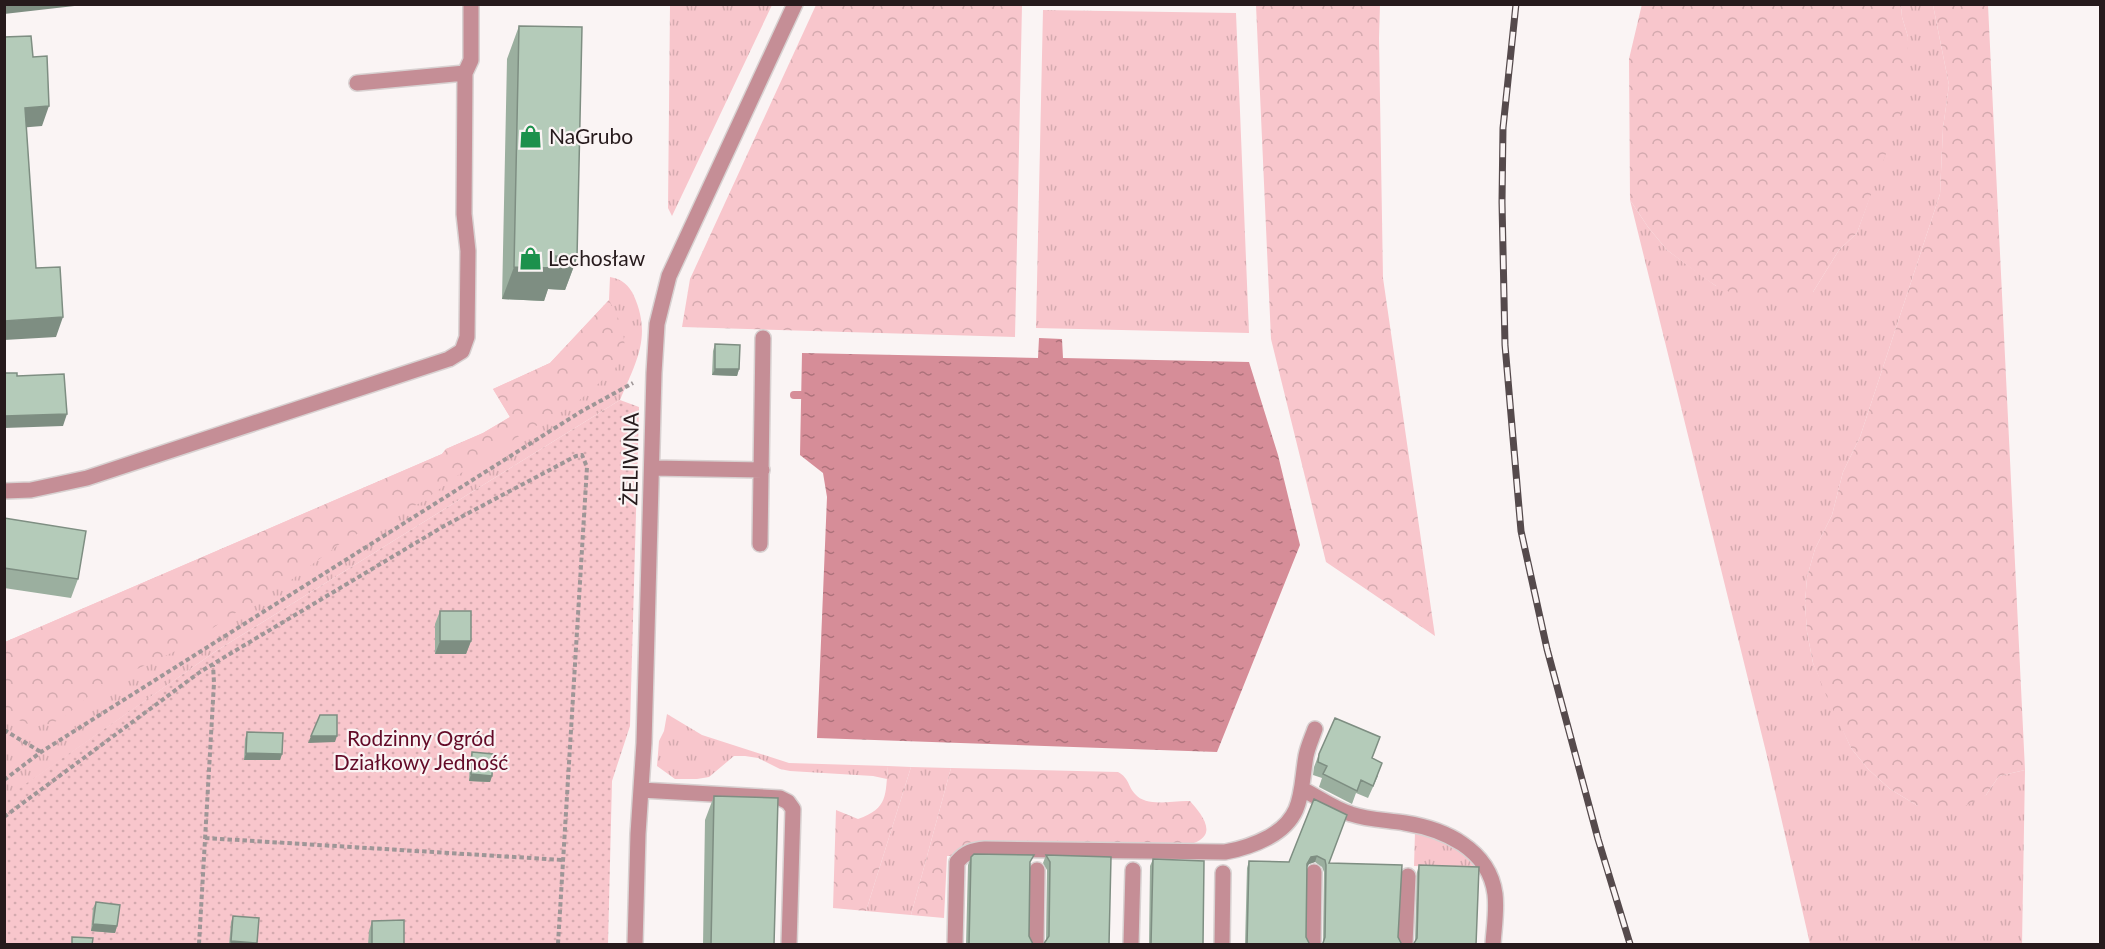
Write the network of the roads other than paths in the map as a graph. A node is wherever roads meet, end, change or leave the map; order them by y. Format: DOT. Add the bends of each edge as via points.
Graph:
graph roads {
  1 [pos="471,4"];
  2 [pos="795,4"];
  3 [pos="465,73"];
  4 [pos="357,83"];
  5 [pos="764,338"];
  6 [pos="652,468"];
  7 [pos="762,470"];
  8 [pos="4,491"];
  9 [pos="760,544"];
  10 [pos="1315,729"];
  11 [pos="1302,789"];
  12 [pos="641,790"];
  13 [pos="1037,870"];
  14 [pos="1133,870"];
  15 [pos="1314,872"];
  16 [pos="1223,873"];
  17 [pos="1408,876"];
  18 [pos="635,945"];
  19 [pos="789,945"];
  20 [pos="955,945"];
  21 [pos="1036,945"];
  22 [pos="1131,945"];
  23 [pos="1222,945"];
  24 [pos="1313,945"];
  25 [pos="1405,945"];
  26 [pos="1493,945"];
  1 -- 3 [label="street" via="471,60"];
  2 -- 6 [label="street, ŻELIWNA" via="669,276 657,324"];
  3 -- 4 [label="street"];
  3 -- 8 [label="street" via="468,303 467,338 462,351 449,359 87,478 31,490"];
  5 -- 7 [label="street"];
  6 -- 7 [label="street"];
  6 -- 12 [label="street, ŻELIWNA"];
  7 -- 9 [label="street"];
  10 -- 11 [label="street" via="1306,752"];
  11 -- 20 [label="street" via="1297,810 1289,822 1256,845 1243,849 973,850 957,862"];
  11 -- 26 [label="street" via="1349,814 1440,831 1462,842 1489,874 1495,894"];
  12 -- 18 [label="street, ŻELIWNA"];
  12 -- 19 [label="street" via="780,798 788,802 793,809"];
  13 -- 21 [label="street"];
  14 -- 22 [label="street"];
  15 -- 24 [label="street"];
  16 -- 23 [label="street"];
  17 -- 25 [label="street"];
}
